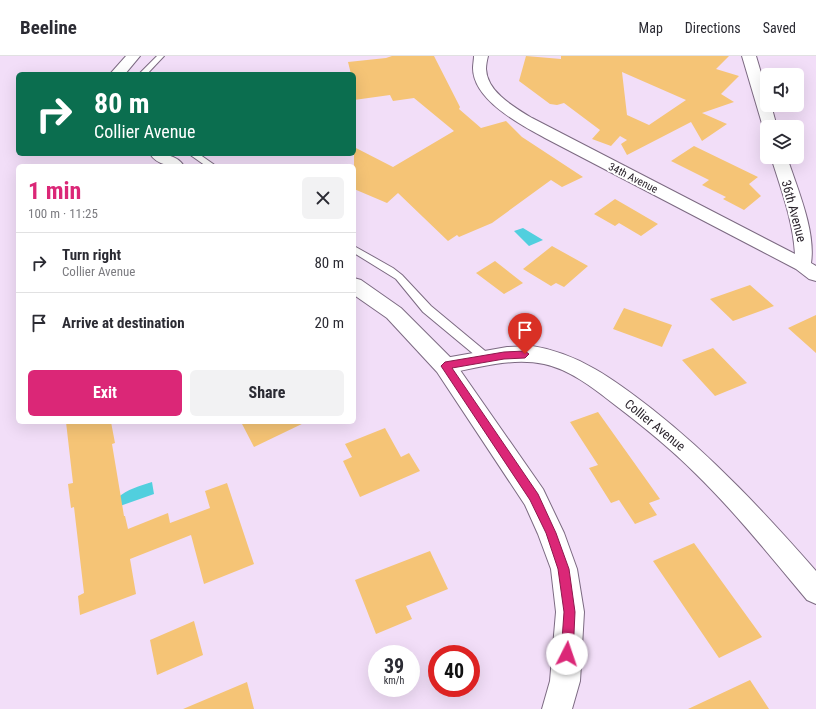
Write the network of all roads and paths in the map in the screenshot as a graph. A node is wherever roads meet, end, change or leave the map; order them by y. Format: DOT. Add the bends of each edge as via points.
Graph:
graph roads {
  1 [pos="133,56"];
  2 [pos="161,56"];
  3 [pos="481,56"];
  4 [pos="749,56"];
  5 [pos="119,72"];
  6 [pos="146,72"];
  7 [pos="768,120"];
  8 [pos="161,156"];
  9 [pos="196,156"];
  10 [pos="173,164"];
  11 [pos="209,164"];
  12 [pos="781,164"];
  13 [pos="356,250"];
  14 [pos="802,265"];
  15 [pos="816,275"];
  16 [pos="356,286"];
  17 [pos="486,358"];
  18 [pos="445,366"];
  19 [pos="816,591"];
  20 [pos="557,709"];
  1 -- 5 [label="street"];
  2 -- 6 [label="lane"];
  3 -- 14 [label="street, 34th Avenue" via="479,71 486,88 524,120"];
  4 -- 7 [label="street"];
  8 -- 10 [label="street"];
  9 -- 11 [label="lane"];
  12 -- 14 [label="street, 36th Avenue" via="802,230 805,257"];
  13 -- 17 [label="lane" via="399,277 432,313"];
  14 -- 15 [label="street, 34th Avenue"];
  16 -- 18 [label="street" via="394,314"];
  17 -- 18 [label="street, Collier Avenue"];
  17 -- 19 [label="street, Collier Avenue" via="525,354 544,356 565,363 617,394 684,448 729,492"];
  18 -- 20 [label="street" via="534,497 564,569 570,612 564,681"];
}
